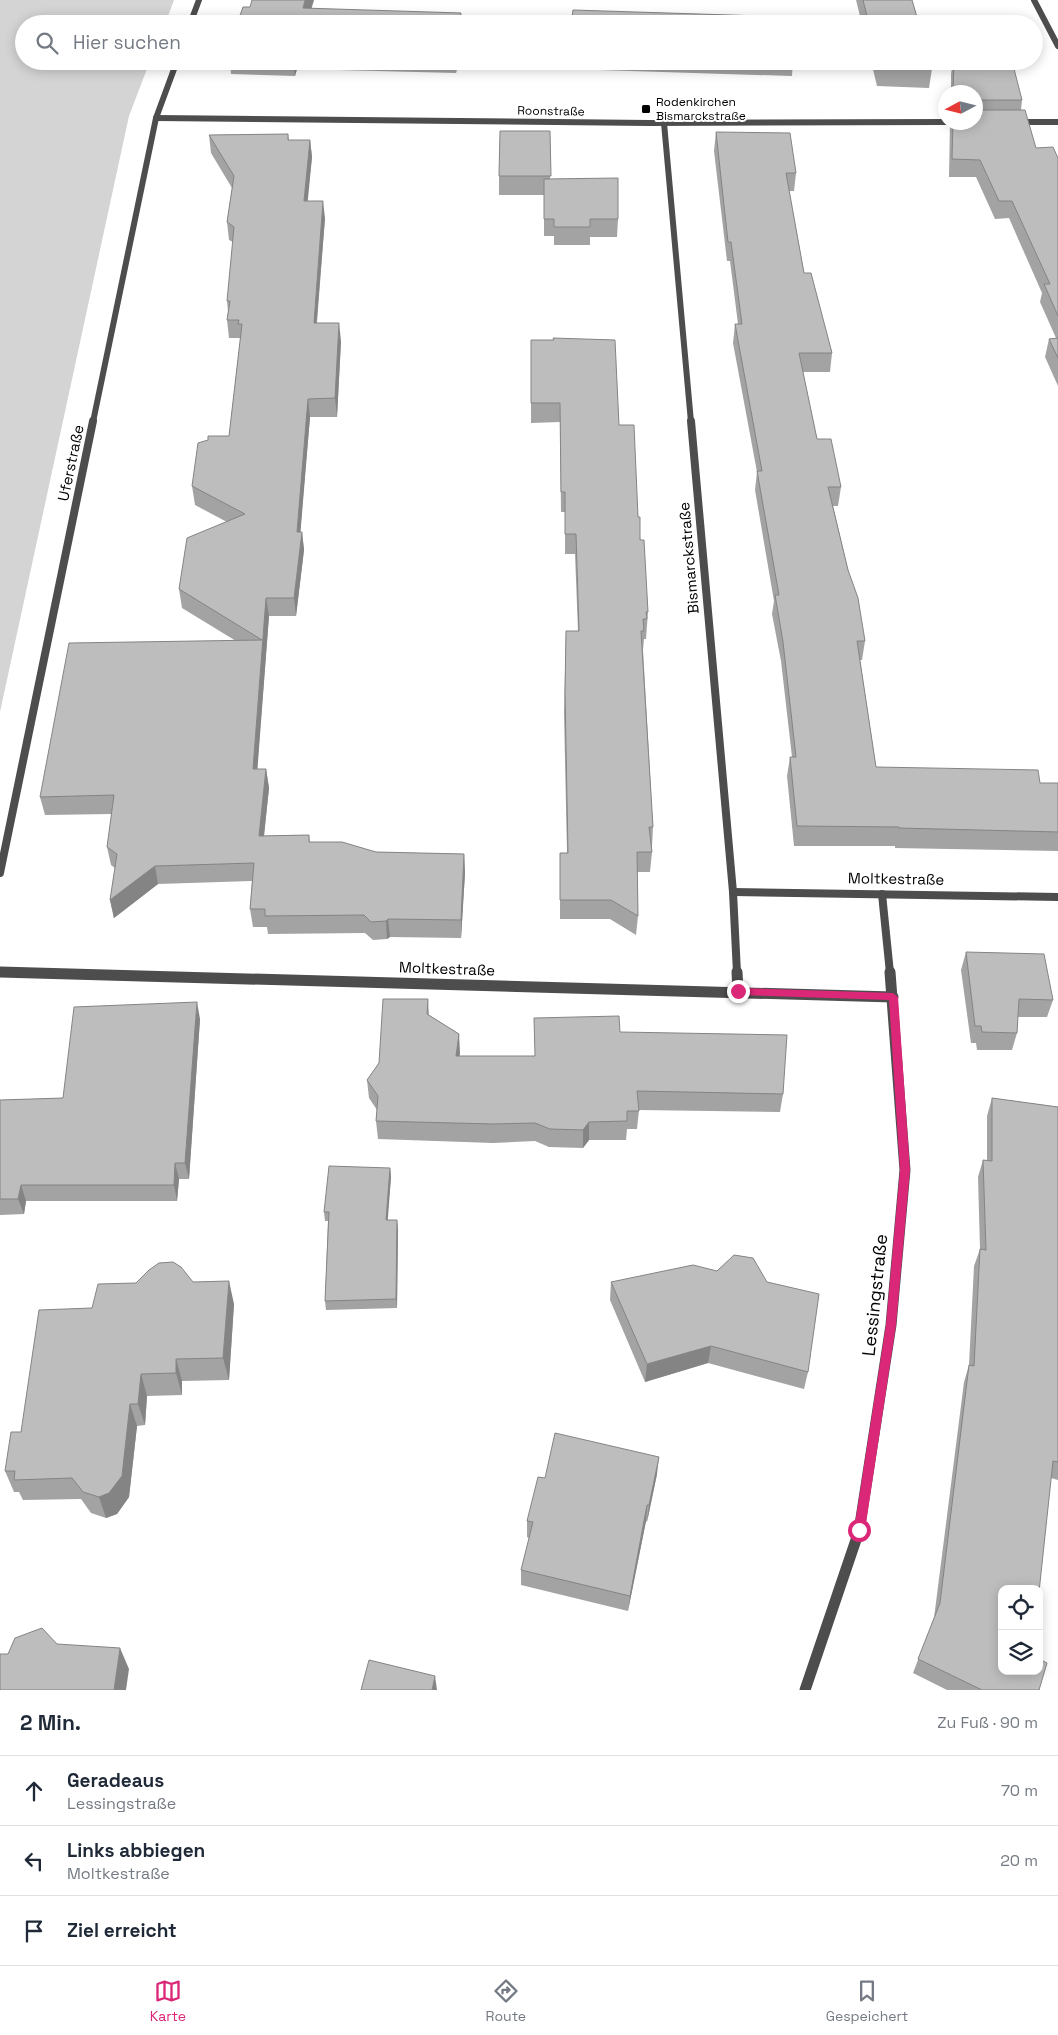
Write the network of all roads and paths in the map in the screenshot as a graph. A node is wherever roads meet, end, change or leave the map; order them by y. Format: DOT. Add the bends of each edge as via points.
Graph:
graph roads {
  1 [pos="199,0"];
  2 [pos="1034,0"];
  3 [pos="193,15"];
  4 [pos="1042,15"];
  5 [pos="1043,17"];
  6 [pos="1058,46"];
  7 [pos="173,70"];
  8 [pos="156,118"];
  9 [pos="938,122"];
  10 [pos="1012,122"];
  11 [pos="1058,122"];
  12 [pos="664,123"];
  13 [pos="0,873"];
  14 [pos="733,892"];
  15 [pos="882,894"];
  16 [pos="1058,897"];
  17 [pos="0,972"];
  18 [pos="738,991"];
  19 [pos="893,997"];
  20 [pos="805,1690"];
  1 -- 3 [label="street"];
  2 -- 4 [label="street"];
  5 -- 6 [label="street"];
  7 -- 8 [label="street, Uferstraße"];
  8 -- 12 [label="street, Roonstraße"];
  8 -- 13 [label="street, Uferstraße"];
  9 -- 12 [label="street, Roonstraße"];
  10 -- 11 [label="street"];
  12 -- 14 [label="street, Bismarckstraße"];
  14 -- 15 [label="street, Moltkestraße"];
  14 -- 18 [label="street, Bismarckstraße"];
  15 -- 16 [label="street, Moltkestraße"];
  15 -- 19 [label="street, Lessingstraße"];
  17 -- 18 [label="street, Moltkestraße"];
  18 -- 19 [label="street, Moltkestraße"];
  19 -- 20 [label="street, Lessingstraße" via="905,1170 891,1325 859,1530"];
}
